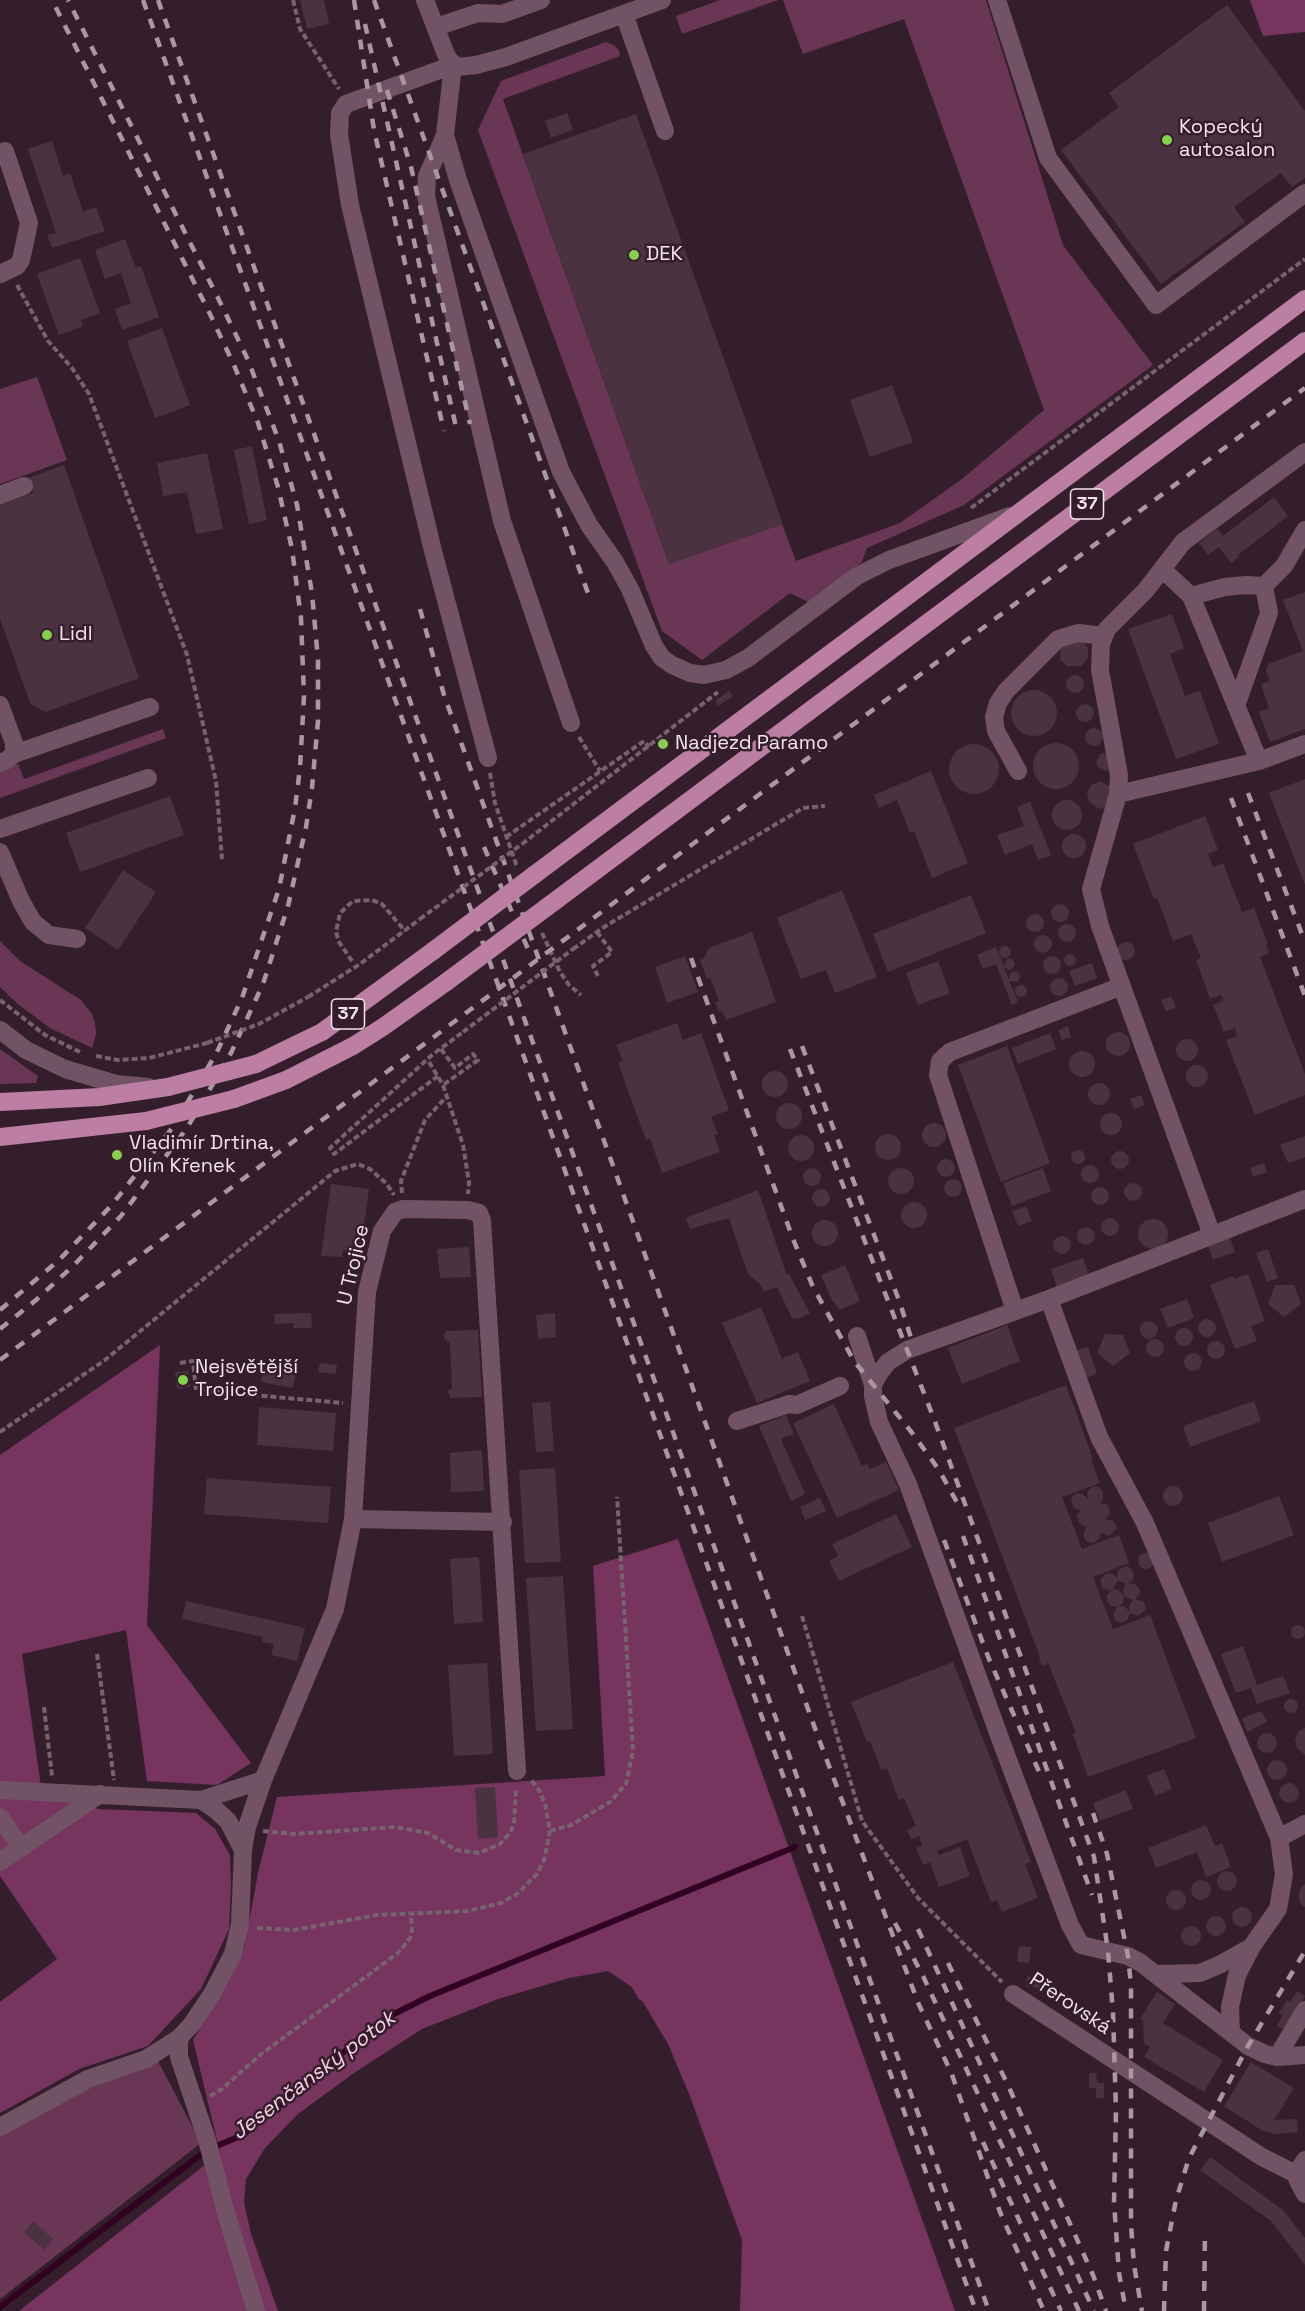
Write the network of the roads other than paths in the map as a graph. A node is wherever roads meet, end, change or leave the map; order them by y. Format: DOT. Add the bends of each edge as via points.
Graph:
graph roads {
  1 [pos="425,0"];
  2 [pos="541,0"];
  3 [pos="662,0"];
  4 [pos="997,0"];
  5 [pos="618,10"];
  6 [pos="436,27"];
  7 [pos="453,65"];
  8 [pos="665,130"];
  9 [pos="445,135"];
  10 [pos="5,151"];
  11 [pos="1305,193"];
  12 [pos="4,272"];
  13 [pos="1305,299"];
  14 [pos="1305,341"];
  15 [pos="1305,452"];
  16 [pos="24,486"];
  17 [pos="0,495"];
  18 [pos="1018,513"];
  19 [pos="1305,530"];
  20 [pos="1162,569"];
  21 [pos="1264,586"];
  22 [pos="1191,596"];
  23 [pos="1104,636"];
  24 [pos="0,705"];
  25 [pos="1236,706"];
  26 [pos="150,707"];
  27 [pos="571,723"];
  28 [pos="1305,744"];
  29 [pos="7,758"];
  30 [pos="488,758"];
  31 [pos="1259,761"];
  32 [pos="1018,771"];
  33 [pos="148,778"];
  34 [pos="1118,794"];
  35 [pos="0,830"];
  36 [pos="0,852"];
  37 [pos="77,939"];
  38 [pos="1122,986"];
  39 [pos="0,1030"];
  40 [pos="168,1088"];
  41 [pos="0,1102"];
  42 [pos="0,1137"];
  43 [pos="1305,1199"];
  44 [pos="1212,1235"];
  45 [pos="1049,1299"];
  46 [pos="1016,1311"];
  47 [pos="857,1336"];
  48 [pos="873,1385"];
  49 [pos="840,1386"];
  50 [pos="737,1421"];
  51 [pos="353,1519"];
  52 [pos="503,1522"];
  53 [pos="518,1771"];
  54 [pos="262,1780"];
  55 [pos="0,1790"];
  56 [pos="108,1795"];
  57 [pos="201,1800"];
  58 [pos="0,1817"];
  59 [pos="1305,1824"];
  60 [pos="1278,1838"];
  61 [pos="21,1848"];
  62 [pos="243,1850"];
  63 [pos="0,1862"];
  64 [pos="1252,1946"];
  65 [pos="1157,1974"];
  66 [pos="1013,1994"];
  67 [pos="1305,2010"];
  68 [pos="1231,2031"];
  69 [pos="179,2038"];
  70 [pos="1305,2055"];
  71 [pos="1277,2057"];
  72 [pos="0,2127"];
  73 [pos="1301,2167"];
  74 [pos="1305,2194"];
  75 [pos="256,2311"];
  1 -- 6 [label="street"];
  2 -- 6 [label="street" via="502,14 477,13"];
  3 -- 5 [label="street"];
  4 -- 11 [label="street" via="1048,158 1156,305"];
  5 -- 7 [label="street" via="493,61"];
  5 -- 8 [label="street"];
  6 -- 7 [label="street"];
  7 -- 9 [label="street"];
  7 -- 30 [label="street" via="346,104 340,113 339,134 350,205 435,561"];
  9 -- 18 [label="street" via="561,472 630,589 654,646 672,665 697,674 726,670 748,658 857,576 889,560"];
  9 -- 27 [label="street" via="427,176 426,195 502,521"];
  10 -- 12 [label="street" via="29,223 21,260"];
  13 -- 18 [label="main road, 37"];
  14 -- 42 [label="main road, 37, bridge" via="445,983 352,1046 296,1076 234,1100 146,1121"];
  15 -- 20 [label="street" via="1183,542"];
  16 -- 17 [label="street"];
  18 -- 40 [label="main road, 37, bridge" via="322,1032 256,1064"];
  19 -- 21 [label="street" via="1284,566"];
  20 -- 22 [label="street"];
  20 -- 23 [label="street"];
  21 -- 22 [label="street" via="1225,586"];
  21 -- 25 [label="street" via="1269,613"];
  22 -- 25 [label="street"];
  23 -- 32 [label="street" via="1078,633 1058,639 998,703 996,731"];
  23 -- 34 [label="street" via="1100,670 1119,775"];
  24 -- 29 [label="street" via="14,743"];
  25 -- 31 [label="street"];
  26 -- 29 [label="street"];
  28 -- 31 [label="street"];
  31 -- 34 [label="street"];
  33 -- 35 [label="street"];
  34 -- 38 [label="street" via="1091,889"];
  36 -- 37 [label="street" via="33,922 49,934"];
  38 -- 44 [label="street"];
  38 -- 46 [label="street" via="950,1052 940,1061 938,1076"];
  39 -- 40 [label="street" via="42,1059 81,1074 116,1084"];
  40 -- 41 [label="main road, 37" via="99,1097"];
  43 -- 44 [label="street"];
  44 -- 45 [label="street"];
  45 -- 46 [label="street"];
  45 -- 60 [label="street" via="1098,1437 1148,1531"];
  46 -- 48 [label="street" via="897,1355 882,1368"];
  47 -- 48 [label="street"];
  48 -- 65 [label="street" via="879,1422 908,1484 1070,1925 1081,1945 1128,1956"];
  49 -- 50 [label="street" via="797,1405 789,1404"];
  51 -- 52 [label="street"];
  51 -- 52 [label="street, U Trojice" via="366,1306 382,1231 395,1212 403,1209 468,1209 478,1212 482,1221"];
  51 -- 54 [label="street, U Trojice" via="335,1609"];
  52 -- 53 [label="street"];
  54 -- 57 [label="street"];
  54 -- 62 [label="street, U Trojice"];
  55 -- 56 [label="street"];
  56 -- 57 [label="street"];
  56 -- 61 [label="street"];
  57 -- 62 [label="street" via="228,1821"];
  58 -- 61 [label="street"];
  59 -- 60 [label="street"];
  60 -- 64 [label="street" via="1284,1874 1278,1909"];
  61 -- 63 [label="street"];
  62 -- 69 [label="street, U Trojice" via="240,1924 233,1954 212,1994"];
  64 -- 65 [label="street" via="1200,1973"];
  64 -- 68 [label="street" via="1233,1989"];
  65 -- 68 [label="street"];
  66 -- 73 [label="street, Přerovská" via="1262,2157"];
  67 -- 71 [label="street"];
  68 -- 71 [label="street" via="1248,2046"];
  69 -- 72 [label="street" via="146,2059 88,2079"];
  69 -- 75 [label="street" via="179,2056"];
  70 -- 71 [label="street"];
  73 -- 74 [label="street, Přerovská" via="1298,2181"];
}
